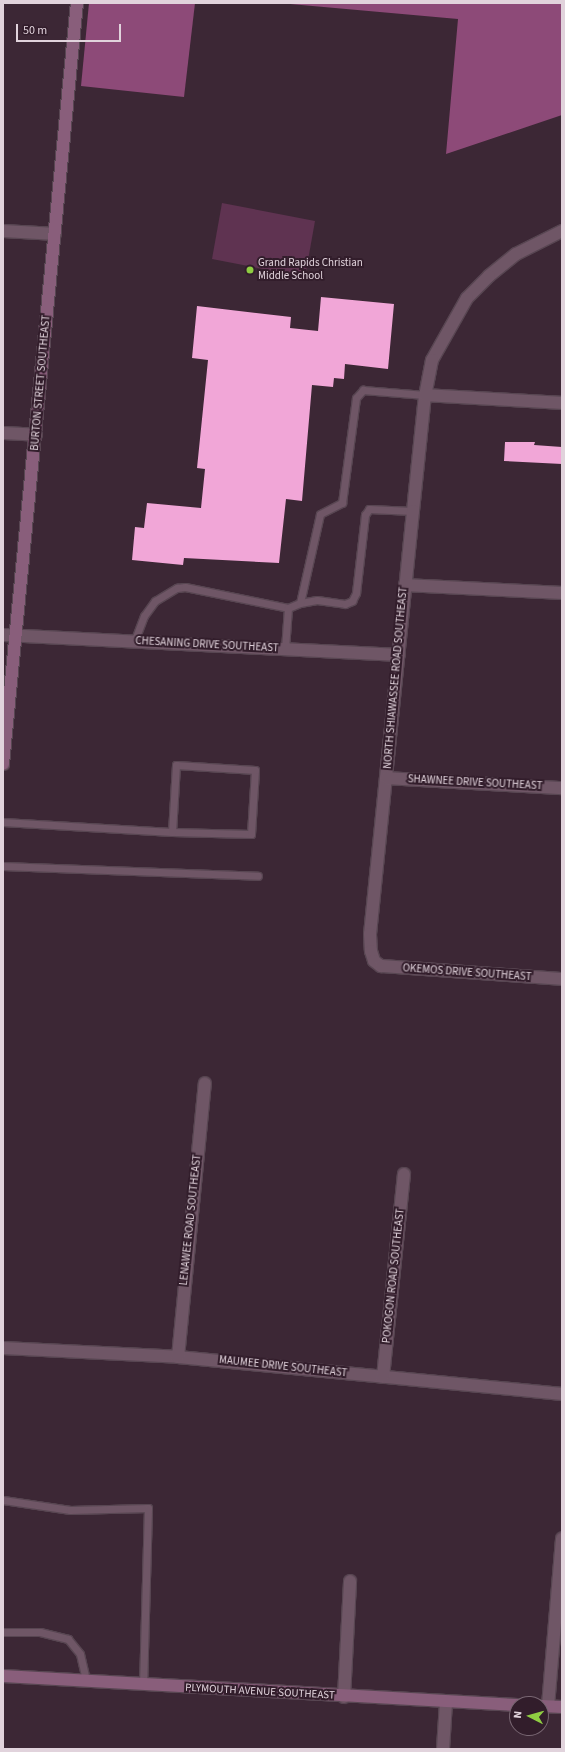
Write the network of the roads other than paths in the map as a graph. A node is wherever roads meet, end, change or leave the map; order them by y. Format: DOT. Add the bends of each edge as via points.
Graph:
graph roads {
  1 [pos="77,3"];
  2 [pos="3,231"];
  3 [pos="562,231"];
  4 [pos="55,234"];
  5 [pos="425,395"];
  6 [pos="562,402"];
  7 [pos="3,433"];
  8 [pos="36,435"];
  9 [pos="413,511"];
  10 [pos="405,585"];
  11 [pos="562,593"];
  12 [pos="300,603"];
  13 [pos="288,608"];
  14 [pos="3,635"];
  15 [pos="16,636"];
  16 [pos="134,642"];
  17 [pos="285,649"];
  18 [pos="398,655"];
  19 [pos="3,764"];
  20 [pos="387,778"];
  21 [pos="562,788"];
  22 [pos="3,822"];
  23 [pos="172,832"];
  24 [pos="3,866"];
  25 [pos="258,876"];
  26 [pos="374,960"];
  27 [pos="562,979"];
  28 [pos="205,1083"];
  29 [pos="404,1174"];
  30 [pos="3,1348"];
  31 [pos="178,1357"];
  32 [pos="384,1377"];
  33 [pos="562,1394"];
  34 [pos="3,1500"];
  35 [pos="562,1539"];
  36 [pos="350,1581"];
  37 [pos="3,1632"];
  38 [pos="3,1676"];
  39 [pos="86,1681"];
  40 [pos="143,1685"];
  41 [pos="545,1696"];
  42 [pos="344,1697"];
  43 [pos="446,1702"];
  44 [pos="509,1705"];
  45 [pos="549,1706"];
  46 [pos="562,1707"];
  47 [pos="443,1749"];
  1 -- 4 [label="main road, BURTON STREET SOUTHEAST"];
  2 -- 4 [label="street"];
  3 -- 5 [label="street, NORTH SHIAWASSEE ROAD SOUTHEAST" via="516,254 467,298 432,360"];
  4 -- 8 [label="main road, BURTON STREET SOUTHEAST"];
  5 -- 6 [label="street"];
  5 -- 9 [label="street, NORTH SHIAWASSEE ROAD SOUTHEAST"];
  5 -- 12 [label="lane" via="363,390 356,398 342,503 320,514"];
  7 -- 8 [label="street"];
  8 -- 15 [label="main road, BURTON STREET SOUTHEAST"];
  9 -- 10 [label="street, NORTH SHIAWASSEE ROAD SOUTHEAST"];
  9 -- 12 [label="lane" via="369,509 365,515 356,593 352,601 345,604 317,600"];
  10 -- 11 [label="street"];
  10 -- 18 [label="street, NORTH SHIAWASSEE ROAD SOUTHEAST"];
  12 -- 13 [label="lane"];
  13 -- 16 [label="lane" via="213,592 177,588 155,601 144,616"];
  13 -- 17 [label="lane"];
  14 -- 15 [label="street, CHESANING DRIVE SOUTHEAST"];
  15 -- 16 [label="street, CHESANING DRIVE SOUTHEAST"];
  15 -- 19 [label="main road, BURTON STREET SOUTHEAST"];
  16 -- 17 [label="street, CHESANING DRIVE SOUTHEAST"];
  17 -- 18 [label="street, CHESANING DRIVE SOUTHEAST"];
  18 -- 20 [label="street, NORTH SHIAWASSEE ROAD SOUTHEAST"];
  20 -- 21 [label="street, SHAWNEE DRIVE SOUTHEAST"];
  20 -- 26 [label="street, NORTH SHIAWASSEE ROAD SOUTHEAST" via="370,934"];
  22 -- 23 [label="lane"];
  23 -- 23 [label="lane" via="176,765 255,770 251,834"];
  24 -- 25 [label="lane"];
  26 -- 27 [label="street, OKEMOS DRIVE SOUTHEAST" via="381,966 392,968"];
  28 -- 31 [label="street, LENAWEE ROAD SOUTHEAST"];
  29 -- 32 [label="street, POKOGON ROAD SOUTHEAST"];
  30 -- 31 [label="street, MAUMEE DRIVE SOUTHEAST"];
  31 -- 32 [label="street, MAUMEE DRIVE SOUTHEAST"];
  32 -- 33 [label="street, MAUMEE DRIVE SOUTHEAST"];
  34 -- 40 [label="lane" via="70,1510 148,1508"];
  35 -- 41 [label="street"];
  36 -- 42 [label="street"];
  37 -- 39 [label="lane" via="40,1632 68,1639 80,1654"];
  38 -- 39 [label="main road, PLYMOUTH AVENUE SOUTHEAST"];
  39 -- 40 [label="main road, PLYMOUTH AVENUE SOUTHEAST"];
  40 -- 42 [label="main road, PLYMOUTH AVENUE SOUTHEAST"];
  42 -- 43 [label="main road, PLYMOUTH AVENUE SOUTHEAST"];
  43 -- 44 [label="main road, PLYMOUTH AVENUE SOUTHEAST"];
  43 -- 47 [label="street"];
  45 -- 46 [label="main road"];
}
